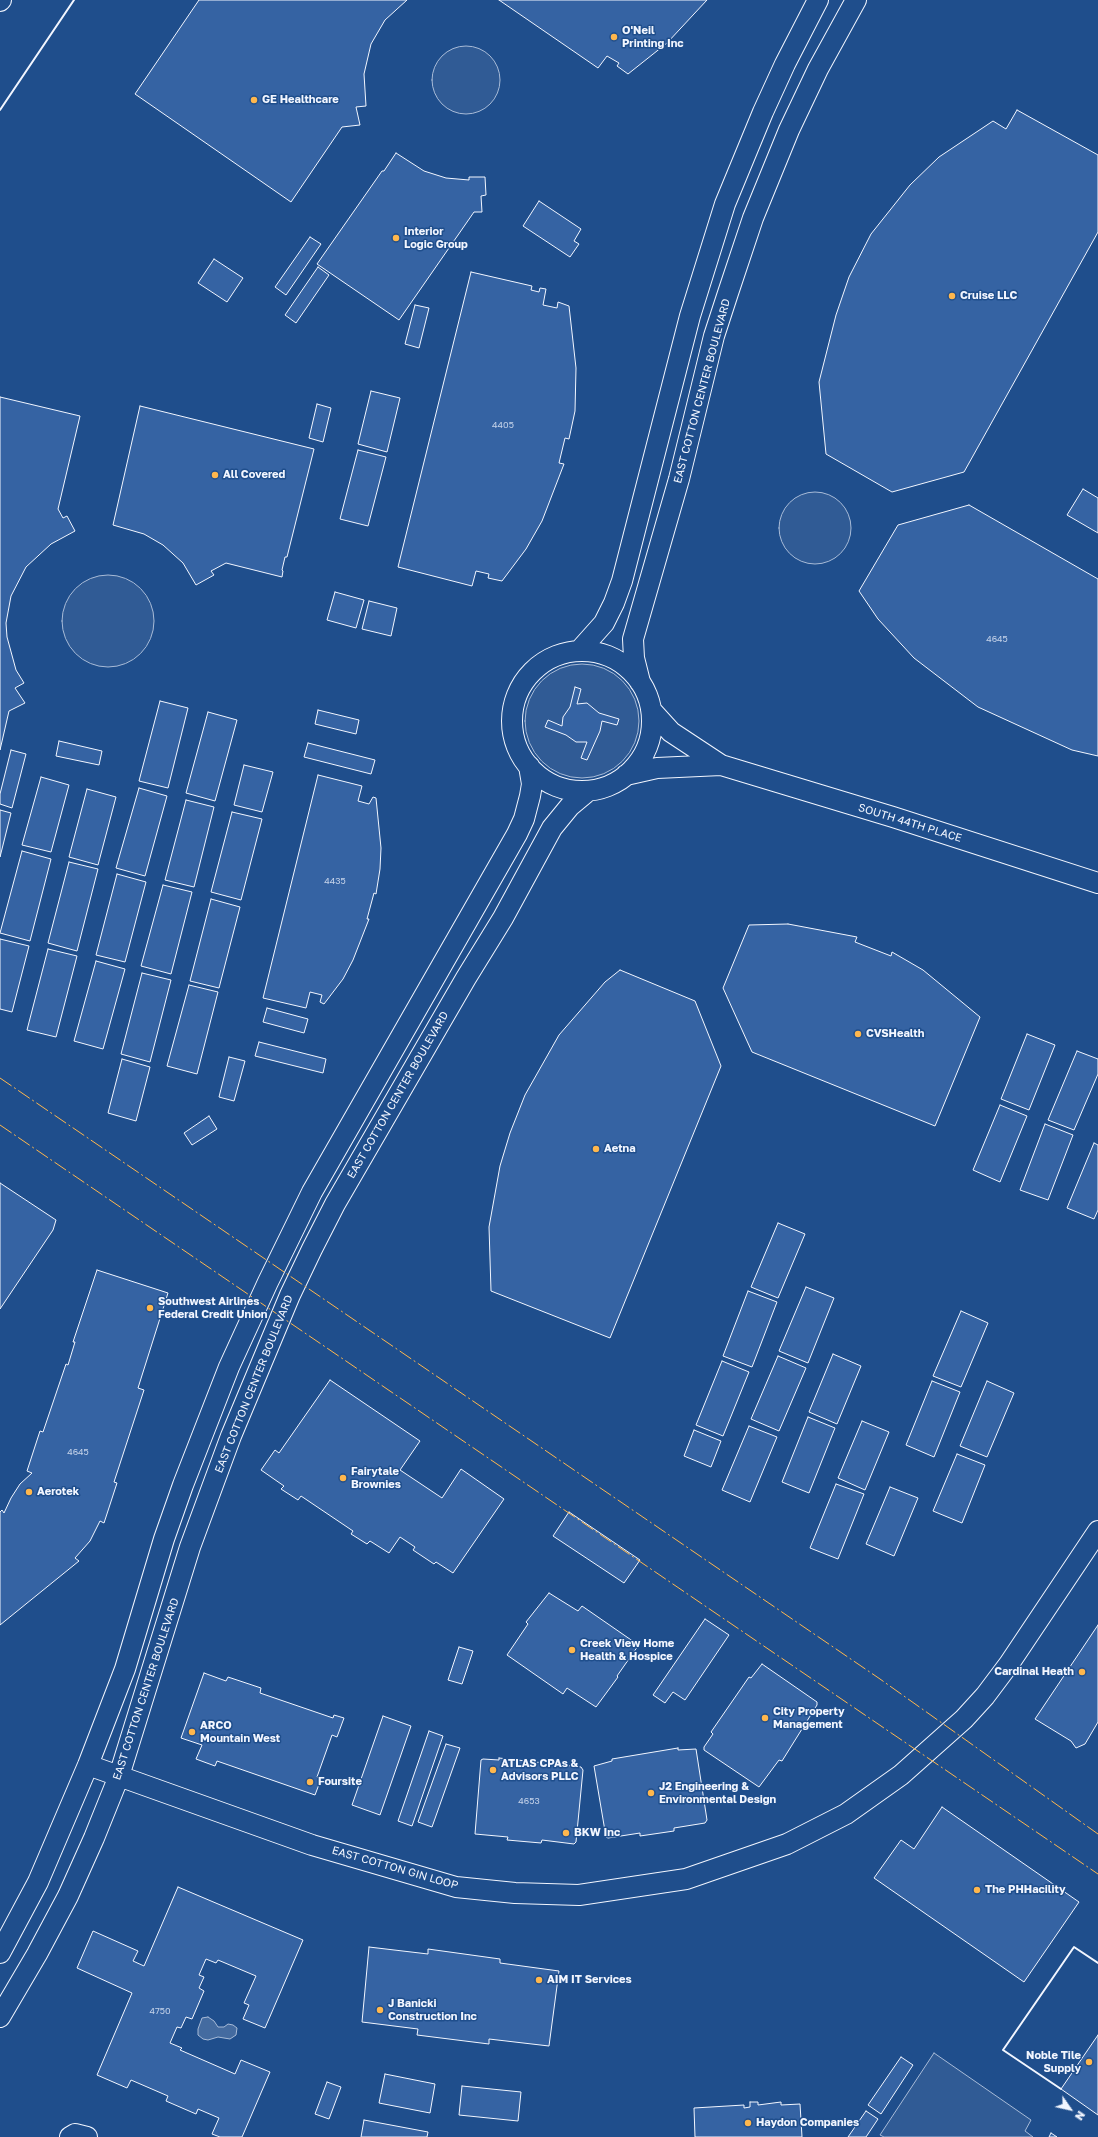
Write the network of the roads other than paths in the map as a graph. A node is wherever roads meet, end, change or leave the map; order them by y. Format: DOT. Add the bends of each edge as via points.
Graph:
graph roads {
  1 [pos="818,0"];
  2 [pos="856,0"];
  3 [pos="580,651"];
  4 [pos="640,682"];
  5 [pos="651,710"];
  6 [pos="721,765"];
  7 [pos="529,766"];
  8 [pos="626,775"];
  9 [pos="588,790"];
  10 [pos="1098,883"];
  11 [pos="474,912"];
  12 [pos="417,1062"];
  13 [pos="1098,1531"];
  14 [pos="88,1765"];
  15 [pos="119,1776"];
  16 [pos="0,1953"];
  17 [pos="0,2017"];
  18 [pos="70,2137"];
  19 [pos="87,2137"];
  1 -- 3 [label="street" via="785,64 724,204 690,316 622,581 604,623"];
  2 -- 4 [label="street, EAST COTTON CENTER BOULEVARD" via="818,69 789,130 753,218 714,336 679,479 633,639 634,658"];
  3 -- 4 [label="street, EAST COTTON CENTER BOULEVARD" via="594,652 612,658 623,664"];
  3 -- 7 [label="street, EAST COTTON CENTER BOULEVARD" via="562,654 546,661 527,678 518,693 514,707 514,735 518,749"];
  4 -- 5 [label="street, EAST COTTON CENTER BOULEVARD"];
  5 -- 6 [label="street, SOUTH 44TH PLACE" via="674,734"];
  5 -- 8 [label="street, EAST COTTON CENTER BOULEVARD" via="648,742 636,764"];
  6 -- 8 [label="street, SOUTH 44TH PLACE" via="658,768"];
  6 -- 10 [label="street, SOUTH 44TH PLACE"];
  7 -- 9 [label="street, EAST COTTON CENTER BOULEVARD" via="554,785 571,790"];
  7 -- 11 [label="street, EAST COTTON CENTER BOULEVARD" via="531,790 524,819"];
  8 -- 9 [label="street, EAST COTTON CENTER BOULEVARD" via="610,785"];
  9 -- 12 [label="street, EAST COTTON CENTER BOULEVARD" via="570,806 552,828 503,918"];
  11 -- 12 [label="street" via="464,954 418,1030 414,1045"];
  11 -- 14 [label="street, EAST COTTON CENTER BOULEVARD" via="312,1192 268,1282 202,1434 164,1539 125,1669"];
  12 -- 15 [label="street, EAST COTTON CENTER BOULEVARD" via="312,1249 231,1436 190,1548"];
  13 -- 15 [label="street, EAST COTTON GIN LOOP" via="985,1696 964,1719 901,1776 846,1814 787,1844 686,1879 579,1895 514,1893 456,1886 312,1845"];
  14 -- 15 [label="street, EAST COTTON GIN LOOP"];
  14 -- 16 [label="street, EAST COTTON CENTER BOULEVARD" via="38,1882"];
  15 -- 17 [label="street, EAST COTTON CENTER BOULEVARD" via="68,1896"];
  18 -- 19 [label="street" via="75,2134"];
}
